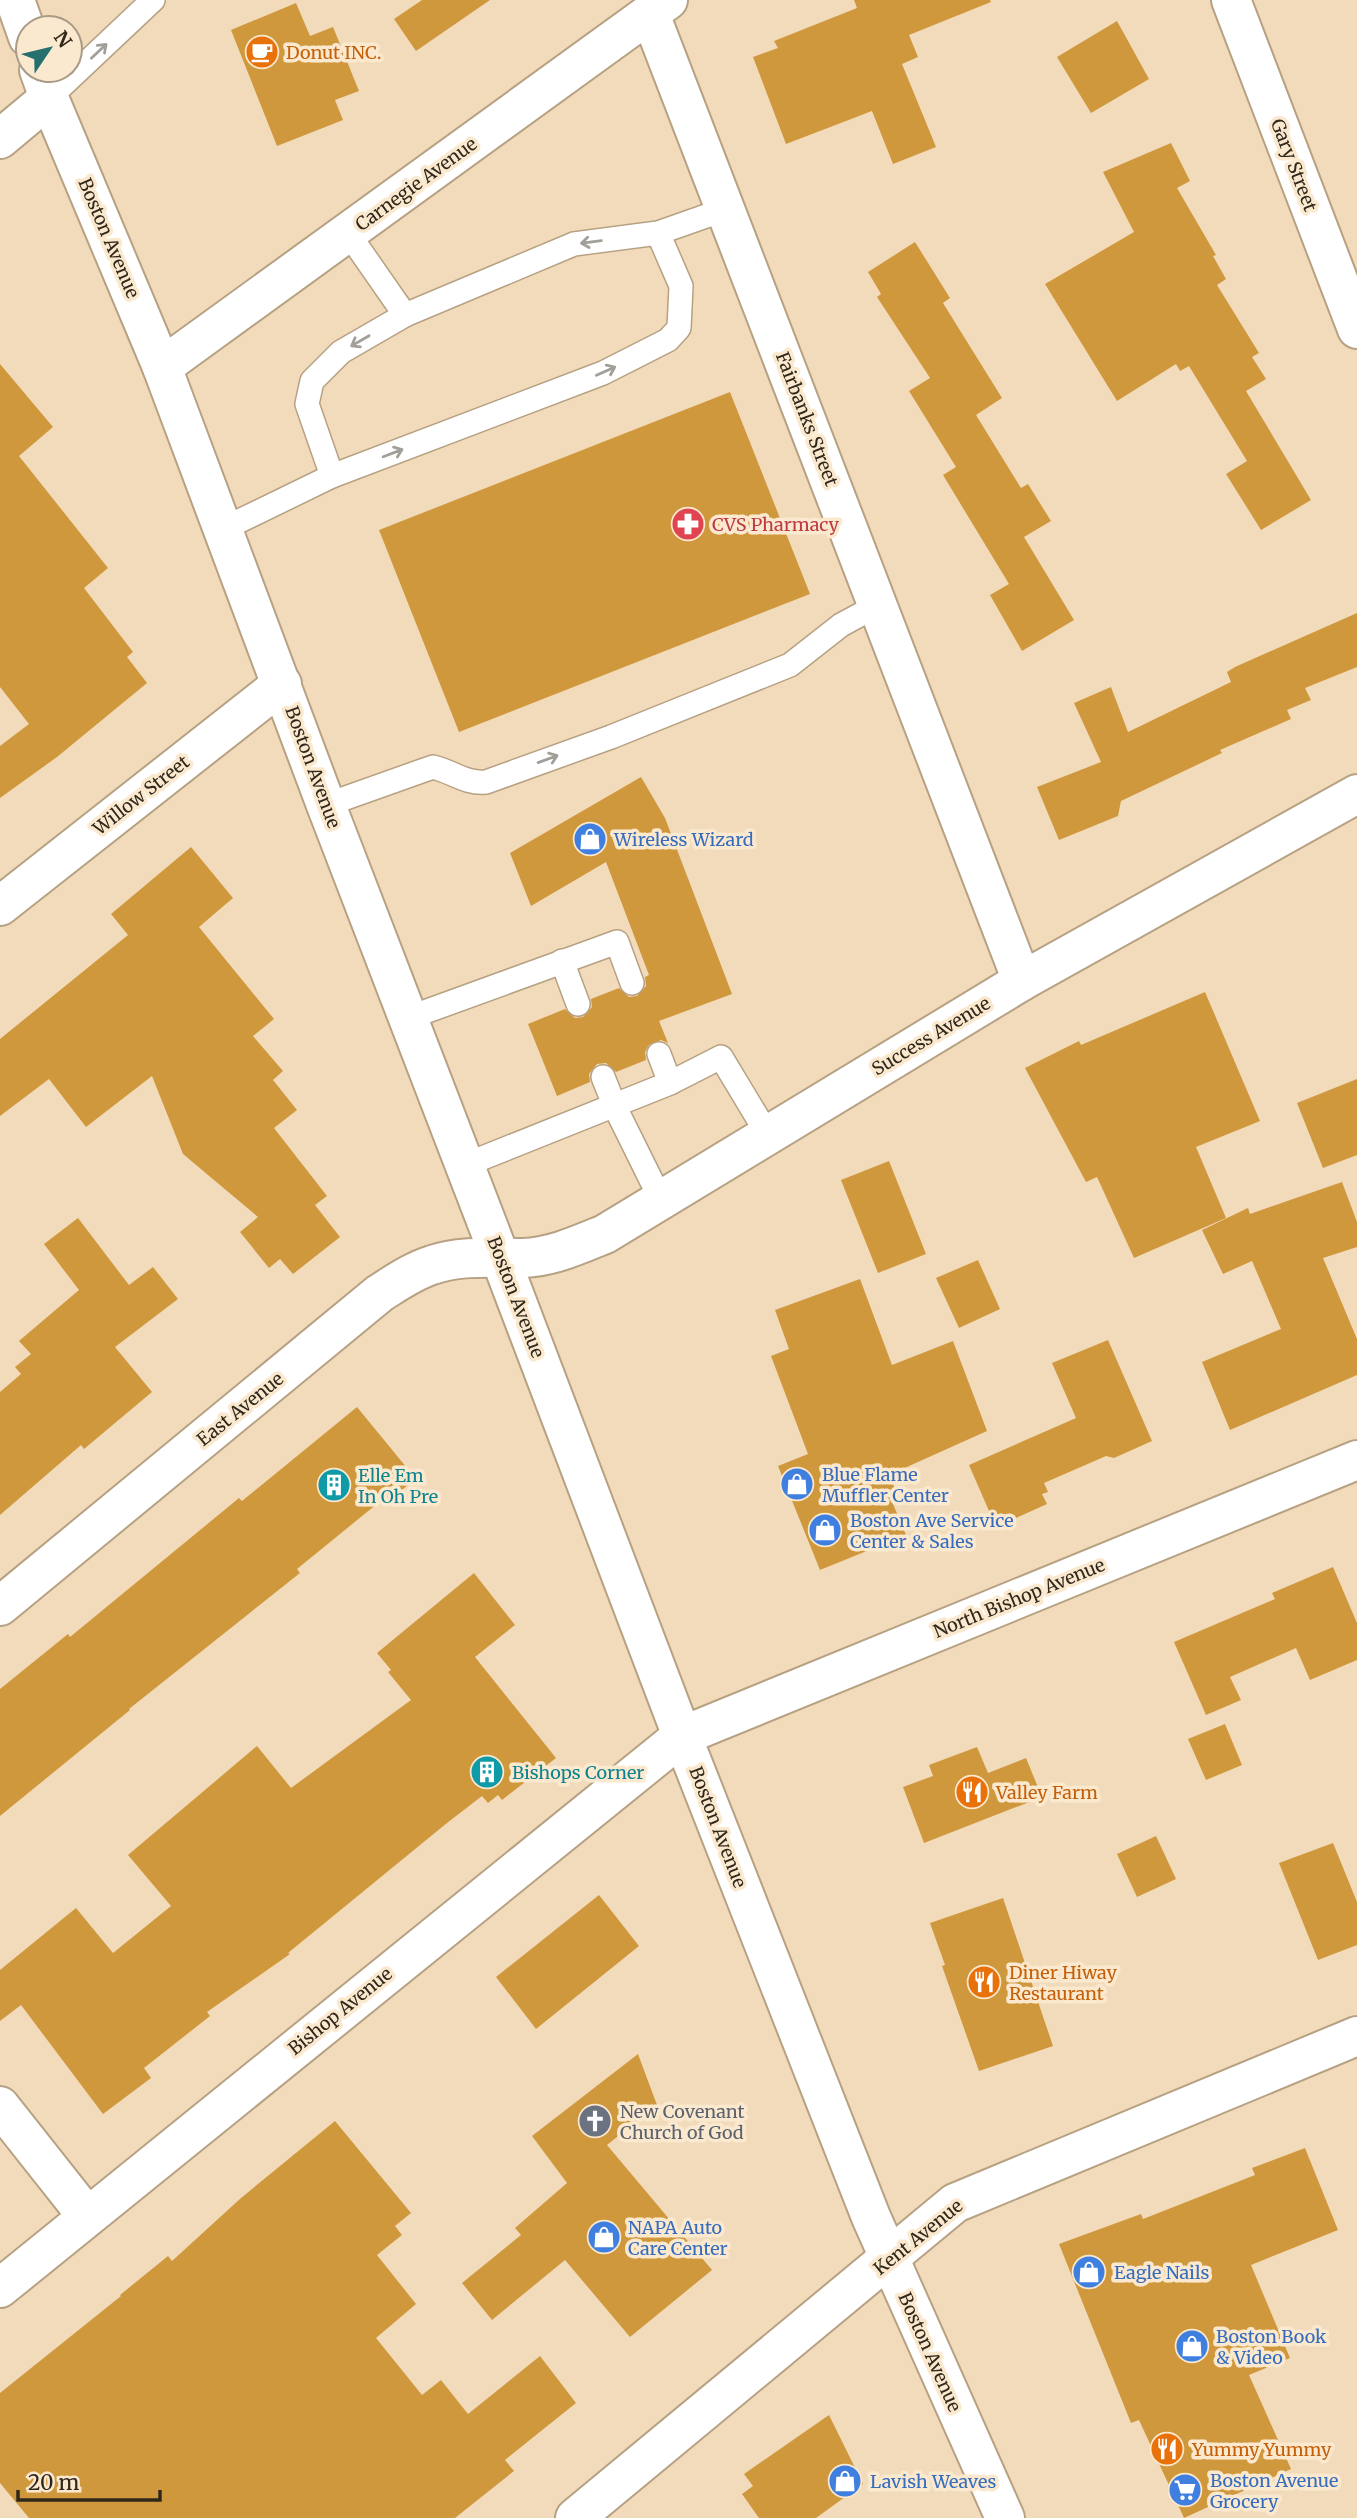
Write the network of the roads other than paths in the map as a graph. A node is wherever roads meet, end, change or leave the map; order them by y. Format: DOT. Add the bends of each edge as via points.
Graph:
graph roads {
  1 [pos="153,0"];
  2 [pos="1231,0"];
  3 [pos="659,7"];
  4 [pos="84,53"];
  5 [pos="44,84"];
  6 [pos="0,139"];
  7 [pos="726,209"];
  8 [pos="348,233"];
  9 [pos="658,233"];
  10 [pos="405,315"];
  11 [pos="1357,329"];
  12 [pos="162,367"];
  13 [pos="332,476"];
  14 [pos="223,528"];
  15 [pos="878,605"];
  16 [pos="282,684"];
  17 [pos="1357,794"];
  18 [pos="326,805"];
  19 [pos="0,906"];
  20 [pos="562,961"];
  21 [pos="1021,981"];
  22 [pos="632,982"];
  23 [pos="578,1004"];
  24 [pos="408,1018"];
  25 [pos="659,1054"];
  26 [pos="603,1077"];
  27 [pos="670,1083"];
  28 [pos="615,1107"];
  29 [pos="768,1135"];
  30 [pos="465,1165"];
  31 [pos="661,1200"];
  32 [pos="500,1257"];
  33 [pos="1357,1460"];
  34 [pos="0,1606"];
  35 [pos="682,1735"];
  36 [pos="1357,2036"];
  37 [pos="0,2106"];
  38 [pos="87,2216"];
  39 [pos="889,2260"];
  40 [pos="0,2288"];
  41 [pos="575,2518"];
  42 [pos="1005,2518"];
  4 -- 1 [label="lane, one-way"];
  2 -- 11 [label="street, Gary Street"];
  3 -- 7 [label="street, Fairbanks Street"];
  3 -- 8 [label="street, Carnegie Avenue"];
  5 -- 6 [label="street"];
  5 -- 12 [label="street, Boston Avenue"];
  7 -- 9 [label="lane"];
  7 -- 15 [label="street, Fairbanks Street"];
  8 -- 10 [label="lane"];
  8 -- 12 [label="street, Carnegie Avenue"];
  9 -- 10 [label="lane, one-way" via="574,244"];
  13 -- 9 [label="lane, one-way" via="603,373 668,340 679,328 681,286"];
  10 -- 13 [label="lane, one-way" via="341,352 312,382 307,404"];
  12 -- 14 [label="street, Boston Avenue"];
  13 -- 14 [label="lane"];
  14 -- 16 [label="street, Boston Avenue"];
  18 -- 15 [label="lane, one-way" via="433,767 472,783 486,782 611,737 790,665 841,625"];
  15 -- 21 [label="street, Fairbanks Street"];
  16 -- 18 [label="street, Boston Avenue"];
  16 -- 19 [label="street, Willow Street"];
  17 -- 21 [label="street, Success Avenue"];
  18 -- 24 [label="street, Boston Avenue"];
  20 -- 22 [label="lane" via="617,942"];
  20 -- 23 [label="lane"];
  20 -- 24 [label="lane"];
  21 -- 29 [label="street, Success Avenue"];
  24 -- 30 [label="street, Boston Avenue"];
  25 -- 27 [label="lane"];
  26 -- 28 [label="lane"];
  27 -- 28 [label="lane"];
  27 -- 29 [label="lane" via="721,1057"];
  28 -- 30 [label="lane"];
  28 -- 31 [label="lane"];
  29 -- 31 [label="street, Success Avenue"];
  30 -- 32 [label="street, Boston Avenue"];
  31 -- 32 [label="street, Success Avenue" via="577,1246 549,1255"];
  32 -- 34 [label="street, East Avenue" via="433,1264 380,1293"];
  32 -- 35 [label="street, Boston Avenue"];
  33 -- 35 [label="street, North Bishop Avenue"];
  35 -- 38 [label="street, Bishop Avenue"];
  35 -- 39 [label="street, Boston Avenue"];
  36 -- 39 [label="street, Kent Avenue" via="955,2203"];
  37 -- 38 [label="street"];
  38 -- 40 [label="street, Bishop Avenue"];
  39 -- 41 [label="street, Kent Avenue"];
  39 -- 42 [label="street, Boston Avenue"];
}
